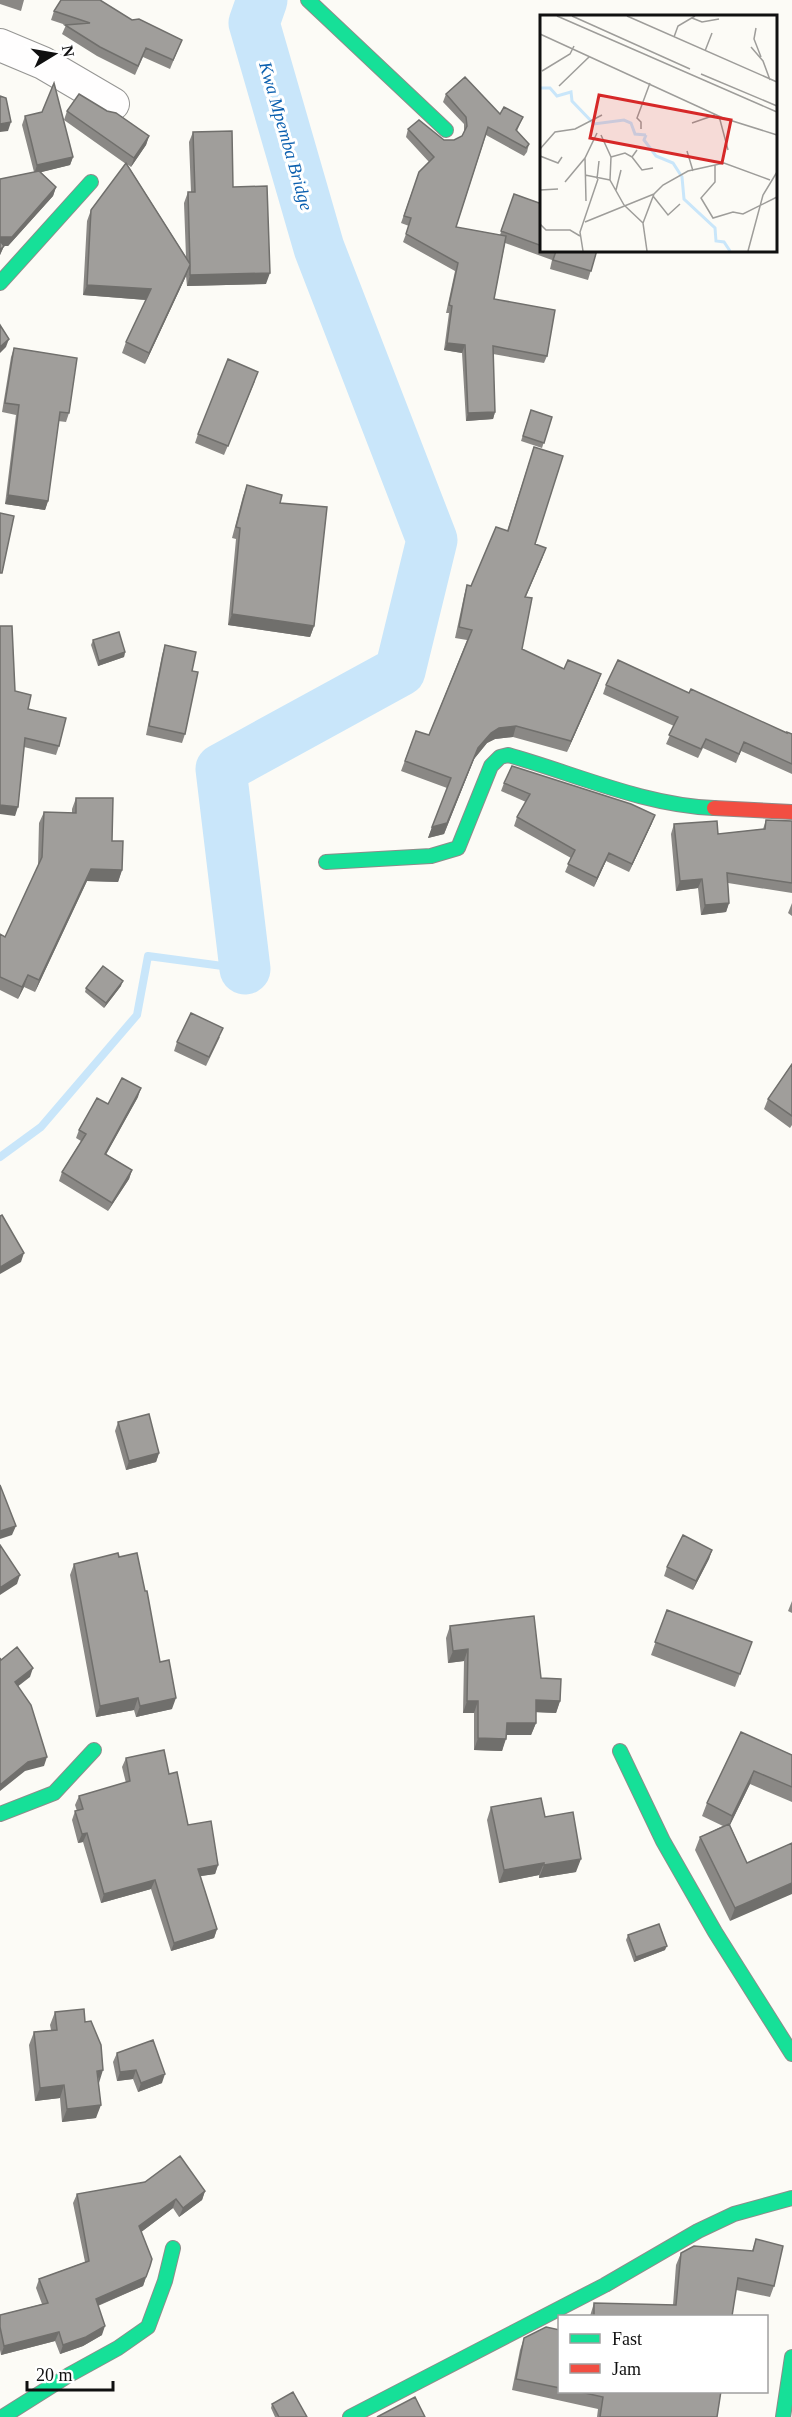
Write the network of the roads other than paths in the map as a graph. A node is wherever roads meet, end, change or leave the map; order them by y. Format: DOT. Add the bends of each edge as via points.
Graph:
graph roads {
  1 [pos="308,0"];
  2 [pos="0,45"];
  3 [pos="113,104"];
  4 [pos="446,130"];
  5 [pos="91,182"];
  6 [pos="0,284"];
  7 [pos="792,812"];
  8 [pos="326,862"];
  9 [pos="94,1750"];
  10 [pos="620,1751"];
  11 [pos="0,1814"];
  12 [pos="792,2054"];
  13 [pos="792,2199"];
  14 [pos="173,2248"];
  15 [pos="792,2357"];
  16 [pos="0,2407"];
  17 [pos="5,2417"];
  18 [pos="350,2417"];
  19 [pos="783,2417"];
  1 -- 4 [label="street"];
  2 -- 3 [label="street" via="43,63"];
  5 -- 6 [label="street"];
  7 -- 8 [label="street" via="680,805 508,755 491,766 458,848 424,859"];
  9 -- 11 [label="street" via="54,1793"];
  10 -- 12 [label="street" via="663,1841"];
  13 -- 18 [label="street" via="734,2214 698,2231 605,2285"];
  14 -- 17 [label="street" via="147,2327"];
  15 -- 19 [label="street"];
  16 -- 17 [label="street"];
}
